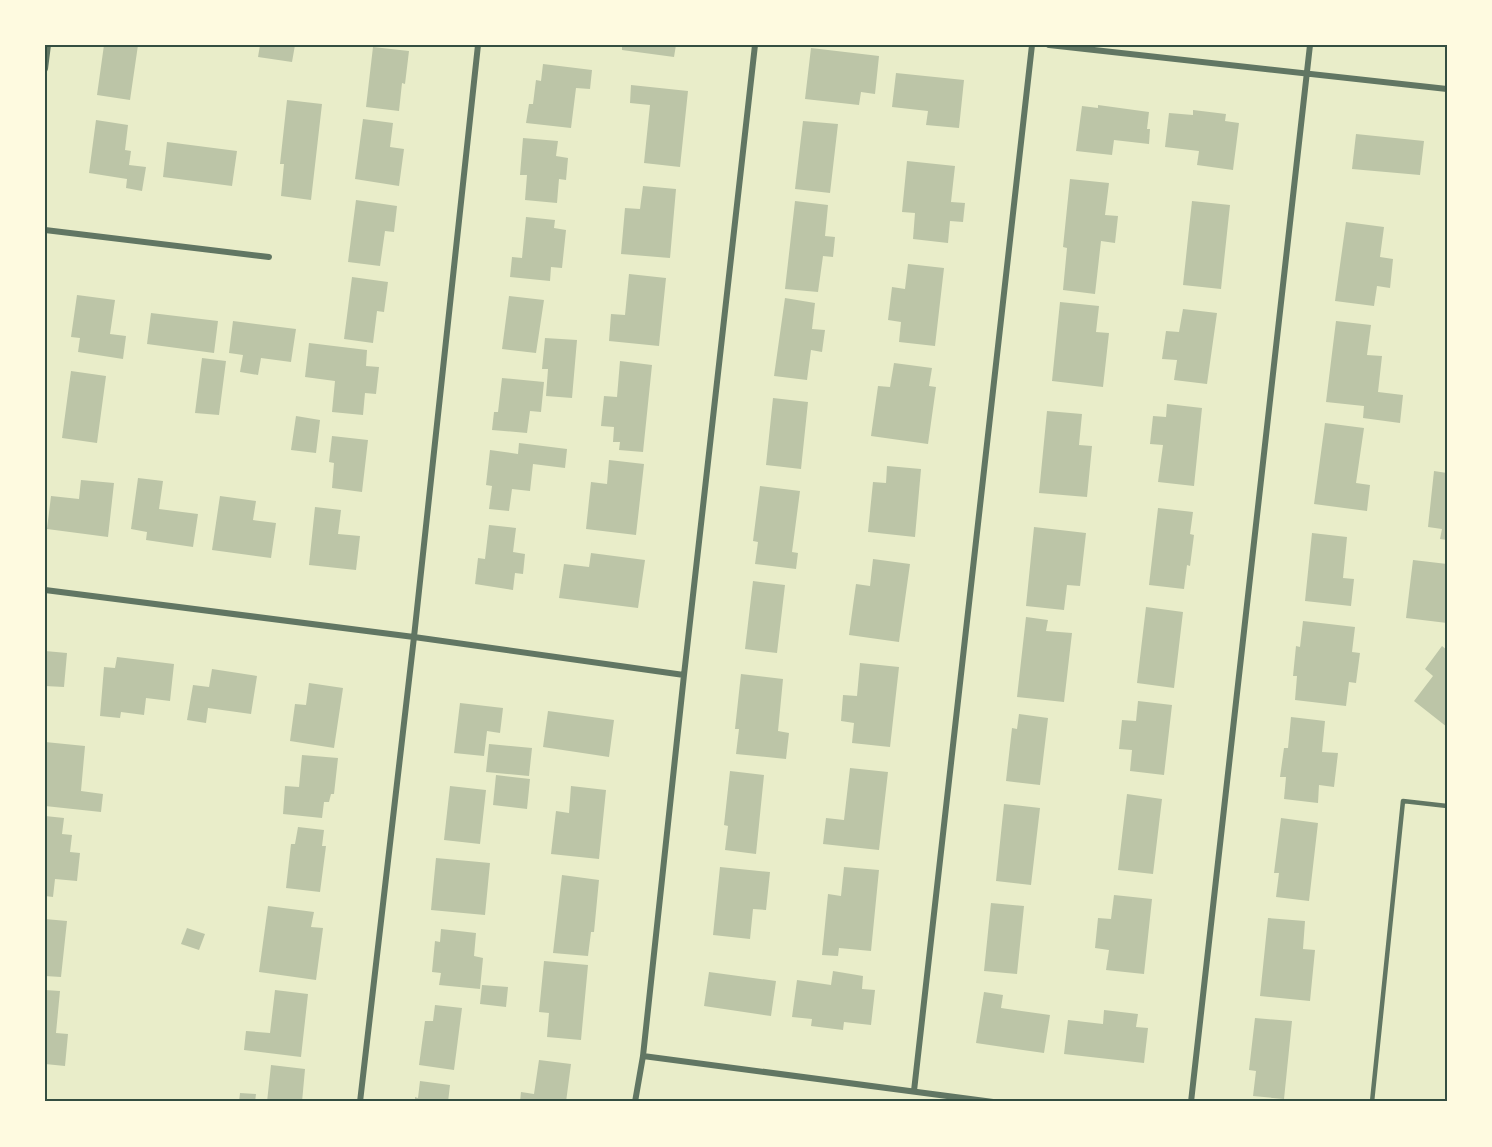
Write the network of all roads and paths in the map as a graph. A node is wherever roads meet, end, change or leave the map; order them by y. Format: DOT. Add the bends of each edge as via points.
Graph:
graph roads {
  1 [pos="48,45"];
  2 [pos="477,45"];
  3 [pos="756,45"];
  4 [pos="1032,45"];
  5 [pos="1049,45"];
  6 [pos="1310,45"];
  7 [pos="45,69"];
  8 [pos="1306,74"];
  9 [pos="1447,89"];
  10 [pos="45,230"];
  11 [pos="269,257"];
  12 [pos="45,590"];
  13 [pos="414,637"];
  14 [pos="684,675"];
  15 [pos="1447,806"];
  16 [pos="644,1056"];
  17 [pos="914,1091"];
  18 [pos="360,1102"];
  19 [pos="635,1102"];
  20 [pos="993,1102"];
  21 [pos="1191,1102"];
  22 [pos="1372,1102"];
  1 -- 7 [label="street"];
  2 -- 13 [label="street"];
  3 -- 14 [label="street"];
  4 -- 17 [label="street"];
  5 -- 8 [label="street"];
  6 -- 8 [label="street"];
  8 -- 9 [label="street"];
  8 -- 21 [label="street"];
  10 -- 11 [label="street"];
  12 -- 13 [label="street"];
  13 -- 14 [label="street"];
  13 -- 18 [label="street"];
  14 -- 16 [label="street"];
  15 -- 22 [label="lane" via="1403,801"];
  16 -- 17 [label="street"];
  16 -- 19 [label="street"];
  17 -- 20 [label="street"];
}
